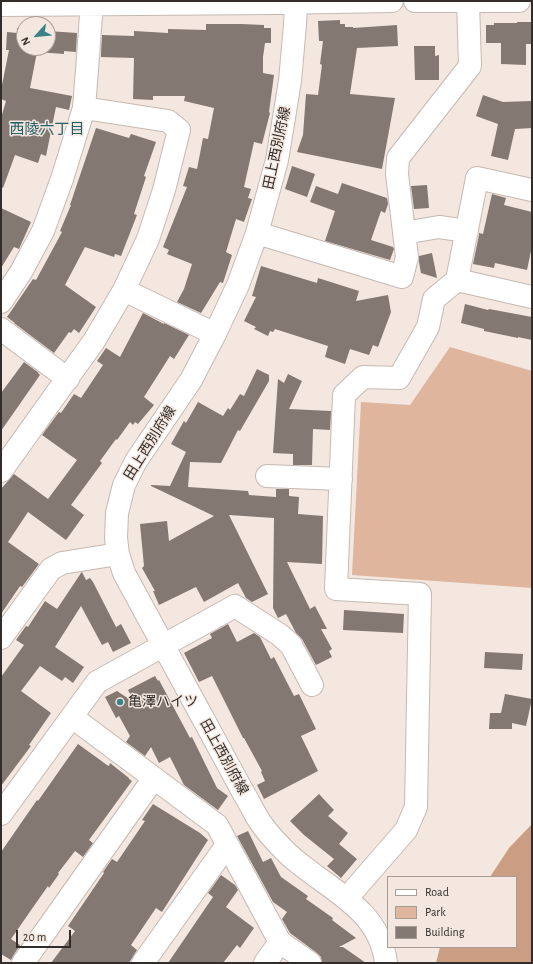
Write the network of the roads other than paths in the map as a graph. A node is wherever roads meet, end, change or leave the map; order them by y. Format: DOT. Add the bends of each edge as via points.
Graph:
graph roads {
  1 [pos="392,1"];
  2 [pos="415,1"];
  3 [pos="468,1"];
  4 [pos="519,1"];
  5 [pos="92,2"];
  6 [pos="296,2"];
  7 [pos="1,5"];
  8 [pos="84,108"];
  9 [pos="532,190"];
  10 [pos="467,231"];
  11 [pos="257,233"];
  12 [pos="404,233"];
  13 [pos="456,280"];
  14 [pos="124,290"];
  15 [pos="532,297"];
  16 [pos="1,302"];
  17 [pos="1,329"];
  18 [pos="215,334"];
  19 [pos="68,379"];
  20 [pos="1,471"];
  21 [pos="267,476"];
  22 [pos="340,479"];
  23 [pos="118,554"];
  24 [pos="3,631"];
  25 [pos="163,645"];
  26 [pos="312,685"];
  27 [pos="72,717"];
  28 [pos="154,778"];
  29 [pos="1,814"];
  30 [pos="227,845"];
  31 [pos="348,898"];
  32 [pos="280,942"];
  33 [pos="23,963"];
  34 [pos="143,963"];
  35 [pos="264,963"];
  36 [pos="310,963"];
  37 [pos="386,963"];
  1 -- 6 [label="street"];
  2 -- 3 [label="street"];
  3 -- 4 [label="street"];
  3 -- 12 [label="street" via="470,66 398,158 397,174"];
  5 -- 6 [label="street"];
  5 -- 7 [label="street"];
  5 -- 8 [label="street"];
  6 -- 11 [label="street, 田上西別府線" via="290,80 277,160"];
  8 -- 14 [label="street" via="168,121 178,130 164,190 148,240"];
  8 -- 16 [label="street" via="43,231"];
  9 -- 10 [label="street" via="477,178"];
  10 -- 12 [label="street" via="439,227"];
  10 -- 13 [label="street"];
  11 -- 12 [label="street" via="402,277 407,257"];
  11 -- 18 [label="street, 田上西別府線" via="238,284"];
  13 -- 15 [label="street"];
  13 -- 22 [label="street" via="434,299 428,327 399,378 363,377 344,395"];
  14 -- 18 [label="street"];
  14 -- 19 [label="street"];
  17 -- 19 [label="street"];
  18 -- 23 [label="street, 田上西別府線" via="191,380 136,461 124,485 117,513"];
  19 -- 20 [label="street"];
  21 -- 22 [label="street"];
  22 -- 31 [label="street" via="336,589 420,594 416,807 406,830"];
  23 -- 24 [label="street" via="62,563 51,569"];
  23 -- 25 [label="street, 田上西別府線" via="124,573"];
  25 -- 26 [label="street" via="235,606 292,645"];
  25 -- 27 [label="street" via="97,682"];
  25 -- 31 [label="street, 田上西別府線" via="263,826 303,867"];
  27 -- 28 [label="street"];
  27 -- 29 [label="street"];
  28 -- 30 [label="street" via="217,825"];
  28 -- 33 [label="street"];
  30 -- 32 [label="street"];
  30 -- 34 [label="street"];
  31 -- 37 [label="street, 田上西別府線" via="369,920 385,954"];
  32 -- 35 [label="street"];
  32 -- 36 [label="street"];
}
